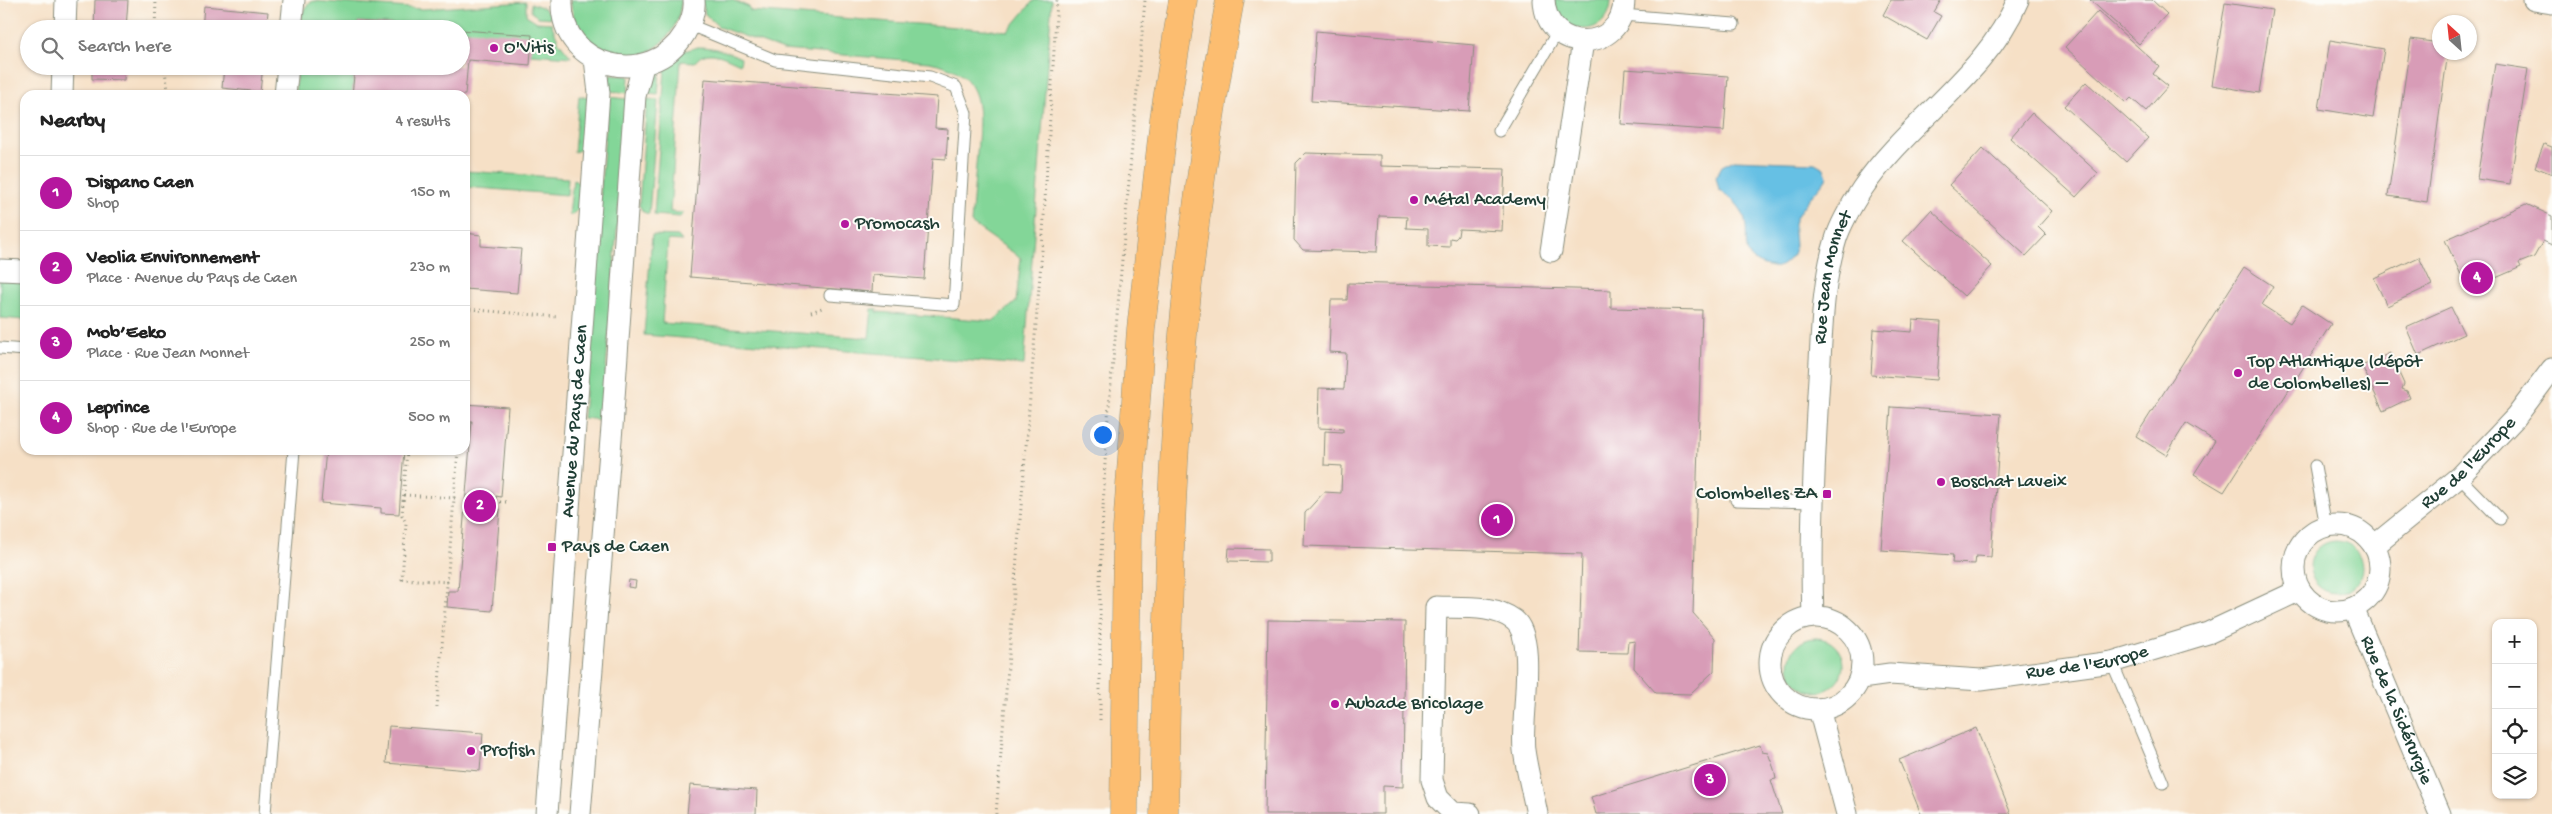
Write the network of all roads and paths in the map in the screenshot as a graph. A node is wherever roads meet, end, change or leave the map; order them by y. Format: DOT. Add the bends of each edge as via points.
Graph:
graph roads {
  1 [pos="66,0"];
  2 [pos="156,0"];
  3 [pos="294,0"];
  4 [pos="562,0"];
  5 [pos="694,0"];
  6 [pos="1057,0"];
  7 [pos="1183,0"];
  8 [pos="1230,0"];
  9 [pos="1544,0"];
  10 [pos="2018,0"];
  11 [pos="2534,0"];
  12 [pos="2552,3"];
  13 [pos="1623,7"];
  14 [pos="65,20"];
  15 [pos="155,20"];
  16 [pos="292,20"];
  17 [pos="1734,24"];
  18 [pos="690,25"];
  19 [pos="1558,31"];
  20 [pos="1583,41"];
  21 [pos="595,59"];
  22 [pos="643,66"];
  23 [pos="63,75"];
  24 [pos="166,75"];
  25 [pos="287,75"];
  26 [pos="62,90"];
  27 [pos="169,90"];
  28 [pos="286,90"];
  29 [pos="1500,131"];
  30 [pos="1551,251"];
  31 [pos="0,270"];
  32 [pos="20,271"];
  33 [pos="830,295"];
  34 [pos="470,309"];
  35 [pos="559,317"];
  36 [pos="0,348"];
  37 [pos="20,350"];
  38 [pos="2552,369"];
  39 [pos="294,455"];
  40 [pos="407,455"];
  41 [pos="458,455"];
  42 [pos="2315,466"];
  43 [pos="2459,477"];
  44 [pos="404,495"];
  45 [pos="454,498"];
  46 [pos="1736,500"];
  47 [pos="495,502"];
  48 [pos="510,502"];
  49 [pos="1813,502"];
  50 [pos="2500,519"];
  51 [pos="2326,527"];
  52 [pos="2374,546"];
  53 [pos="448,582"];
  54 [pos="2300,590"];
  55 [pos="2353,608"];
  56 [pos="1814,616"];
  57 [pos="2112,662"];
  58 [pos="1860,678"];
  59 [pos="437,707"];
  60 [pos="1819,709"];
  61 [pos="551,763"];
  62 [pos="584,764"];
  63 [pos="2163,783"];
  64 [pos="265,814"];
  65 [pos="547,814"];
  66 [pos="580,814"];
  67 [pos="996,814"];
  68 [pos="1124,814"];
  69 [pos="1164,814"];
  70 [pos="1455,814"];
  71 [pos="1537,814"];
  72 [pos="1847,814"];
  73 [pos="2440,814"];
  1 -- 14 [label="street"];
  2 -- 15 [label="path"];
  3 -- 16 [label="street"];
  4 -- 21 [label="street" via="566,27 577,43"];
  5 -- 18 [label="street"];
  6 -- 67 [label="path" via="1042,250"];
  7 -- 68 [label="main road" via="1164,119 1140,348 1127,529"];
  8 -- 69 [label="main road" via="1213,91 1185,313 1171,514"];
  9 -- 19 [label="street" via="1550,22"];
  10 -- 49 [label="street, Rue Jean Monnet" via="1990,47 1960,83 1891,152 1862,190 1836,238 1824,295"];
  11 -- 12 [label="street"];
  13 -- 17 [label="lane"];
  13 -- 20 [label="street" via="1616,26 1607,34"];
  18 -- 22 [label="street" via="679,43 664,57"];
  18 -- 33 [label="lane" via="775,60 930,77 956,87 966,113 954,304"];
  19 -- 20 [label="street" via="1570,39"];
  19 -- 29 [label="lane"];
  20 -- 30 [label="street"];
  21 -- 22 [label="street" via="618,67"];
  21 -- 61 [label="street, Avenue du Pays de Caen" via="599,94"];
  22 -- 62 [label="street, Avenue du Pays de Caen" via="635,96"];
  23 -- 26 [label="street"];
  24 -- 27 [label="path"];
  25 -- 28 [label="street"];
  31 -- 32 [label="street"];
  34 -- 35 [label="path"];
  36 -- 37 [label="lane"];
  38 -- 43 [label="street, Rue de l'Europe" via="2516,417"];
  39 -- 64 [label="lane"];
  40 -- 44 [label="path"];
  41 -- 45 [label="path"];
  42 -- 51 [label="lane"];
  43 -- 50 [label="lane"];
  43 -- 52 [label="street, Rue de l'Europe"];
  44 -- 45 [label="path"];
  44 -- 53 [label="path" via="402,515 406,523 402,579"];
  45 -- 59 [label="path"];
  46 -- 49 [label="lane"];
  47 -- 48 [label="path"];
  49 -- 56 [label="street, Rue Jean Monnet"];
  51 -- 52 [label="street" via="2340,525 2353,528"];
  51 -- 54 [label="street" via="2314,532 2297,552 2295,578"];
  52 -- 55 [label="street" via="2380,560 2380,575 2366,600"];
  54 -- 55 [label="street" via="2318,606 2341,611"];
  54 -- 57 [label="street, Rue de l'Europe" via="2208,633"];
  55 -- 73 [label="street, Rue de la Sidérurgie"];
  56 -- 58 [label="street" via="1832,619 1847,628 1858,642 1863,660"];
  56 -- 60 [label="street" via="1796,621 1781,632 1772,648 1770,666 1775,683 1786,698 1801,707"];
  57 -- 58 [label="street, Rue de l'Europe" via="1982,680 1890,674"];
  57 -- 63 [label="lane"];
  58 -- 60 [label="street" via="1851,694 1837,704"];
  60 -- 72 [label="street"];
  61 -- 62 [label="street"];
  61 -- 65 [label="street, Avenue du Pays de Caen"];
  62 -- 66 [label="street, Avenue du Pays de Caen"];
  70 -- 71 [label="street" via="1438,798 1432,780 1436,608 1493,610 1515,620 1522,633 1527,656 1524,749"];
}
